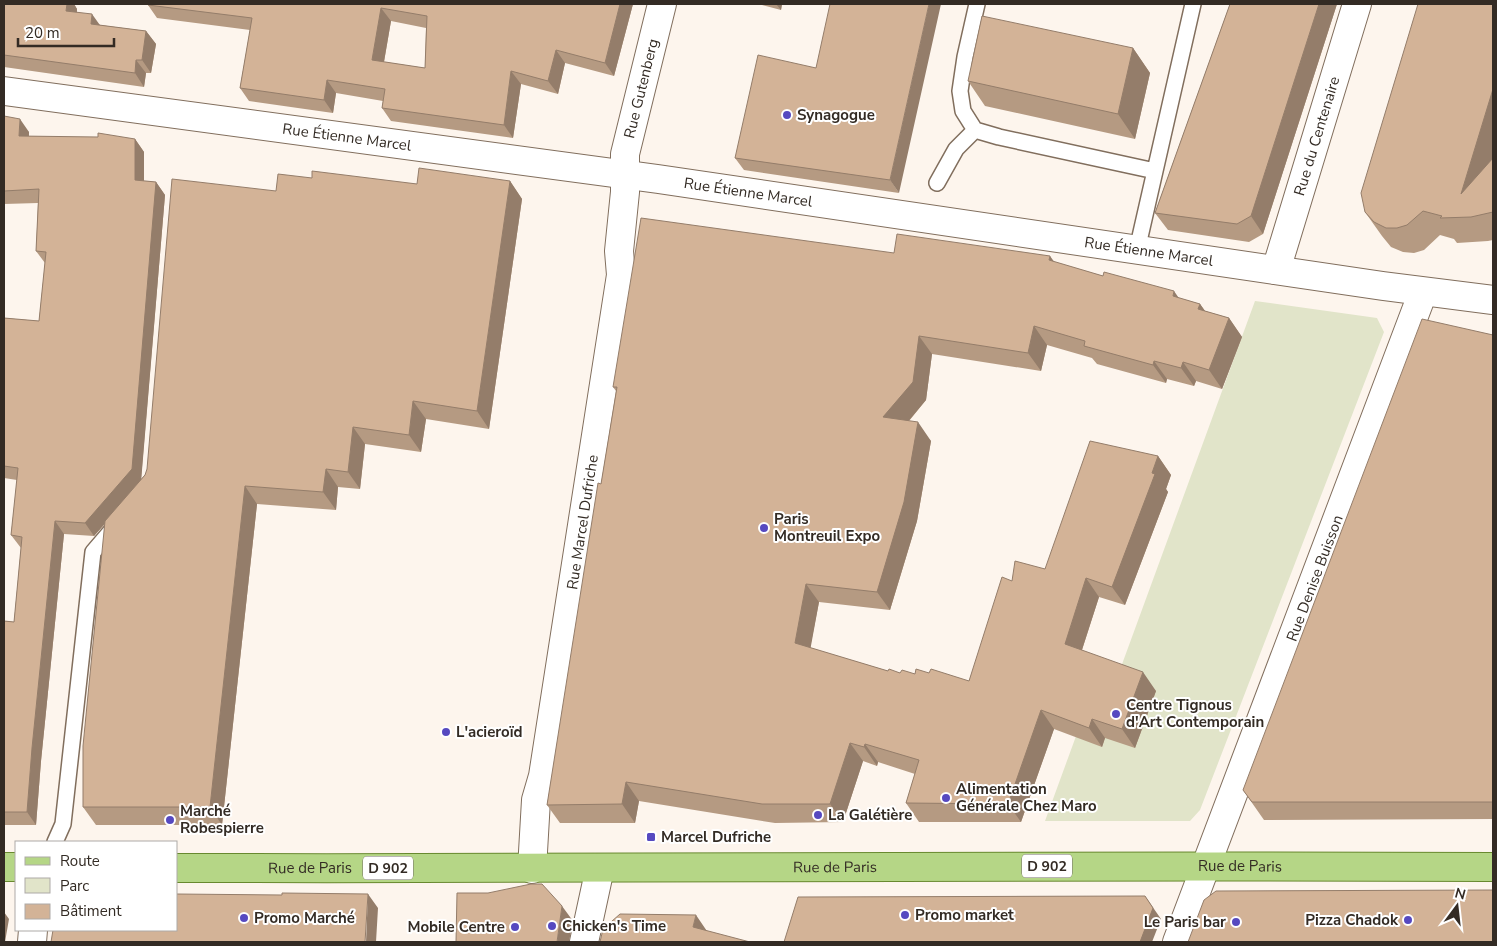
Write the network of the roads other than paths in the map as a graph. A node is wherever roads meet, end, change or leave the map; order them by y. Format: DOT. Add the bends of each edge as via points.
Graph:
graph roads {
  1 [pos="662,4"];
  2 [pos="977,4"];
  3 [pos="1193,4"];
  4 [pos="1357,4"];
  5 [pos="4,91"];
  6 [pos="975,130"];
  7 [pos="1155,171"];
  8 [pos="625,175"];
  9 [pos="937,183"];
  10 [pos="1138,250"];
  11 [pos="1276,270"];
  12 [pos="1493,283"];
  13 [pos="1423,292"];
  14 [pos="1454,295"];
  15 [pos="1493,300"];
  16 [pos="124,516"];
  17 [pos="56,841"];
  18 [pos="1206,865"];
  19 [pos="1493,866"];
  20 [pos="178,868"];
  21 [pos="600,868"];
  22 [pos="532,869"];
  23 [pos="584,942"];
  24 [pos="1177,942"];
  1 -- 8 [label="street, Rue Gutenberg" via="625,154"];
  2 -- 6 [label="lane" via="960,91 963,111"];
  3 -- 7 [label="lane"];
  4 -- 11 [label="street, Rue du Centenaire"];
  5 -- 8 [label="street, Rue Étienne Marcel"];
  6 -- 7 [label="lane"];
  6 -- 9 [label="lane" via="956,149"];
  7 -- 10 [label="lane"];
  8 -- 10 [label="street, Rue Étienne Marcel"];
  8 -- 22 [label="street, Rue Marcel Dufriche" via="619,251 621,275 543,776 536,800"];
  10 -- 11 [label="street, Rue Étienne Marcel"];
  11 -- 13 [label="street, Rue Étienne Marcel"];
  12 -- 14 [label="street"];
  13 -- 14 [label="street, Rue Étienne Marcel"];
  13 -- 18 [label="street, Rue Denise Buisson"];
  14 -- 15 [label="street, Rue Étienne Marcel"];
  16 -- 17 [label="lane" via="92,552 64,824"];
  18 -- 19 [label="main road, Rue de Paris / D 902"];
  18 -- 21 [label="main road, Rue de Paris / D 902"];
  18 -- 24 [label="street, Rue Denise Buisson"];
  20 -- 22 [label="main road, Rue de Paris / D 902"];
  21 -- 22 [label="main road, Rue de Paris / D 902"];
  21 -- 23 [label="street"];
}
